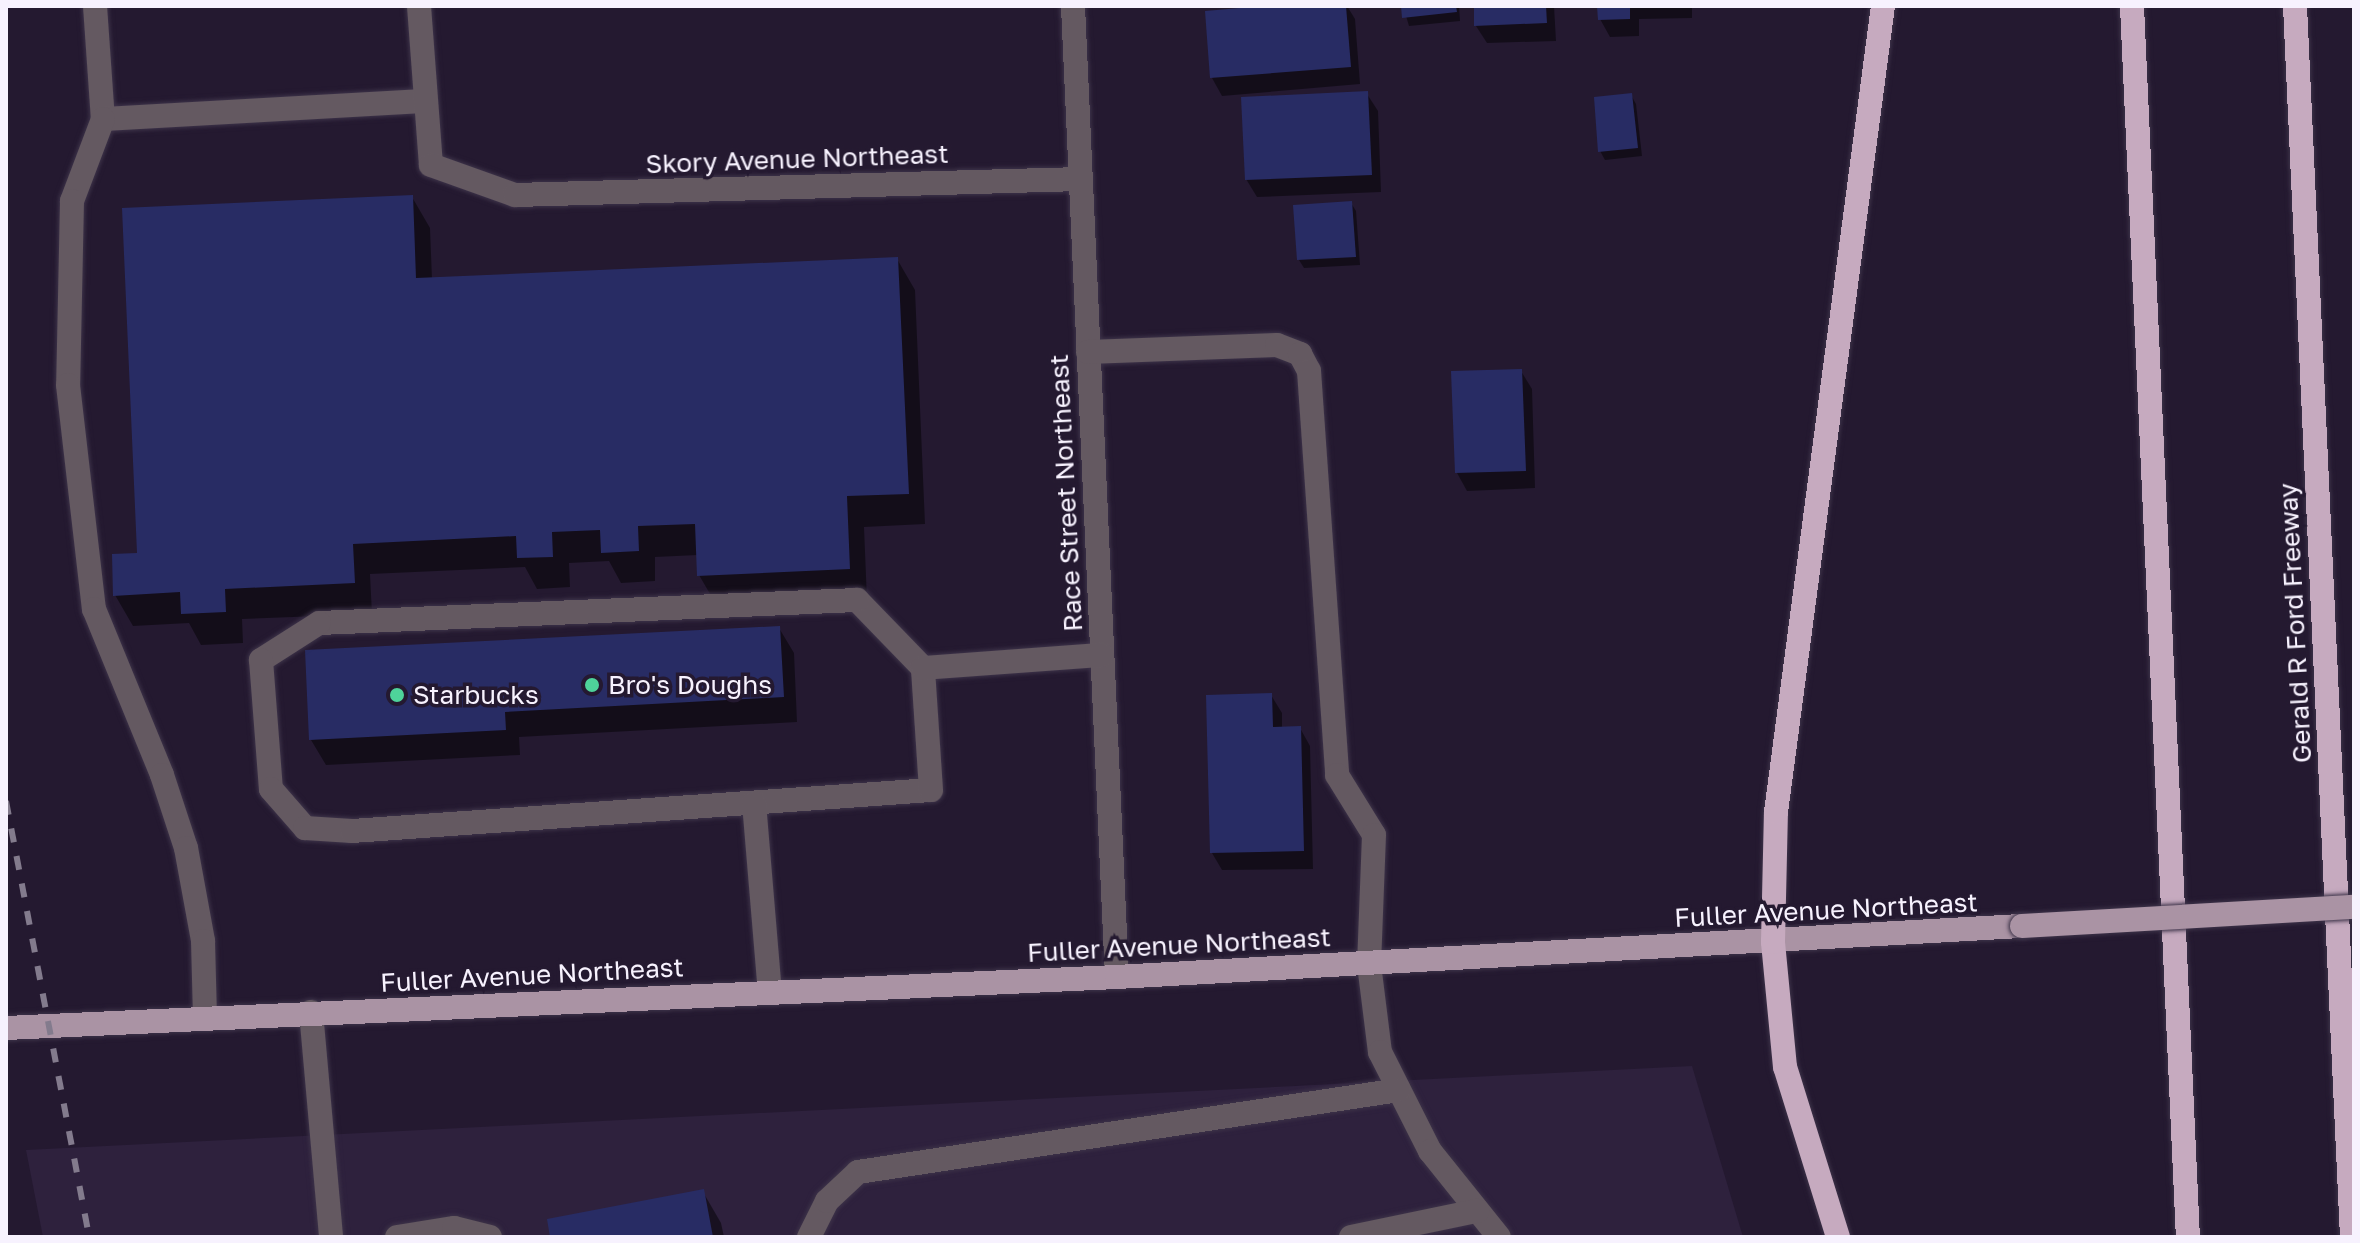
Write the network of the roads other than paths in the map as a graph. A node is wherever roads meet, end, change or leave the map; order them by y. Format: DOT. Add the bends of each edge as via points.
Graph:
graph roads {
  1 [pos="95,6"];
  2 [pos="419,6"];
  3 [pos="1073,6"];
  4 [pos="1883,6"];
  5 [pos="2132,6"];
  6 [pos="2295,6"];
  7 [pos="424,101"];
  8 [pos="103,119"];
  9 [pos="1080,179"];
  10 [pos="1088,352"];
  11 [pos="1102,655"];
  12 [pos="923,668"];
  13 [pos="754,803"];
  14 [pos="2354,907"];
  15 [pos="1773,942"];
  16 [pos="1369,964"];
  17 [pos="1117,977"];
  18 [pos="770,992"];
  19 [pos="311,1012"];
  20 [pos="205,1017"];
  21 [pos="6,1028"];
  22 [pos="1399,1090"];
  23 [pos="1477,1211"];
  24 [pos="331,1237"];
  25 [pos="397,1237"];
  26 [pos="490,1237"];
  27 [pos="809,1237"];
  28 [pos="1351,1237"];
  29 [pos="1499,1237"];
  30 [pos="1838,1237"];
  31 [pos="2188,1237"];
  32 [pos="2352,1237"];
  1 -- 8 [label="street"];
  2 -- 7 [label="street"];
  3 -- 9 [label="street, Race Street Northeast"];
  4 -- 15 [label="highway" via="1776,812"];
  5 -- 31 [label="highway"];
  6 -- 32 [label="highway, Gerald R Ford Freeway"];
  7 -- 8 [label="street"];
  7 -- 9 [label="street, Skory Avenue Northeast" via="431,165 515,195"];
  8 -- 20 [label="street" via="72,201 68,385 94,609 186,848 203,941"];
  9 -- 10 [label="street, Race Street Northeast"];
  10 -- 11 [label="street, Race Street Northeast"];
  10 -- 16 [label="street" via="1277,345 1300,354 1309,371 1337,775 1374,835"];
  11 -- 12 [label="street"];
  11 -- 17 [label="street, Race Street Northeast"];
  12 -- 13 [label="street" via="931,790"];
  12 -- 13 [label="street" via="857,600 319,623 261,660 271,789 305,828 352,831"];
  13 -- 18 [label="street"];
  14 -- 15 [label="main road, Fuller Avenue Northeast, bridge"];
  15 -- 16 [label="main road, Fuller Avenue Northeast"];
  15 -- 30 [label="highway" via="1785,1067"];
  16 -- 17 [label="main road, Fuller Avenue Northeast"];
  16 -- 22 [label="street" via="1380,1052"];
  17 -- 18 [label="main road, Fuller Avenue Northeast"];
  18 -- 19 [label="main road, Fuller Avenue Northeast"];
  19 -- 20 [label="main road, Fuller Avenue Northeast"];
  19 -- 24 [label="street"];
  20 -- 21 [label="main road, Fuller Avenue Northeast"];
  22 -- 23 [label="street" via="1430,1151"];
  22 -- 27 [label="street" via="858,1172 827,1201"];
  23 -- 28 [label="street"];
  23 -- 29 [label="street"];
  25 -- 26 [label="street" via="454,1228"];
}
